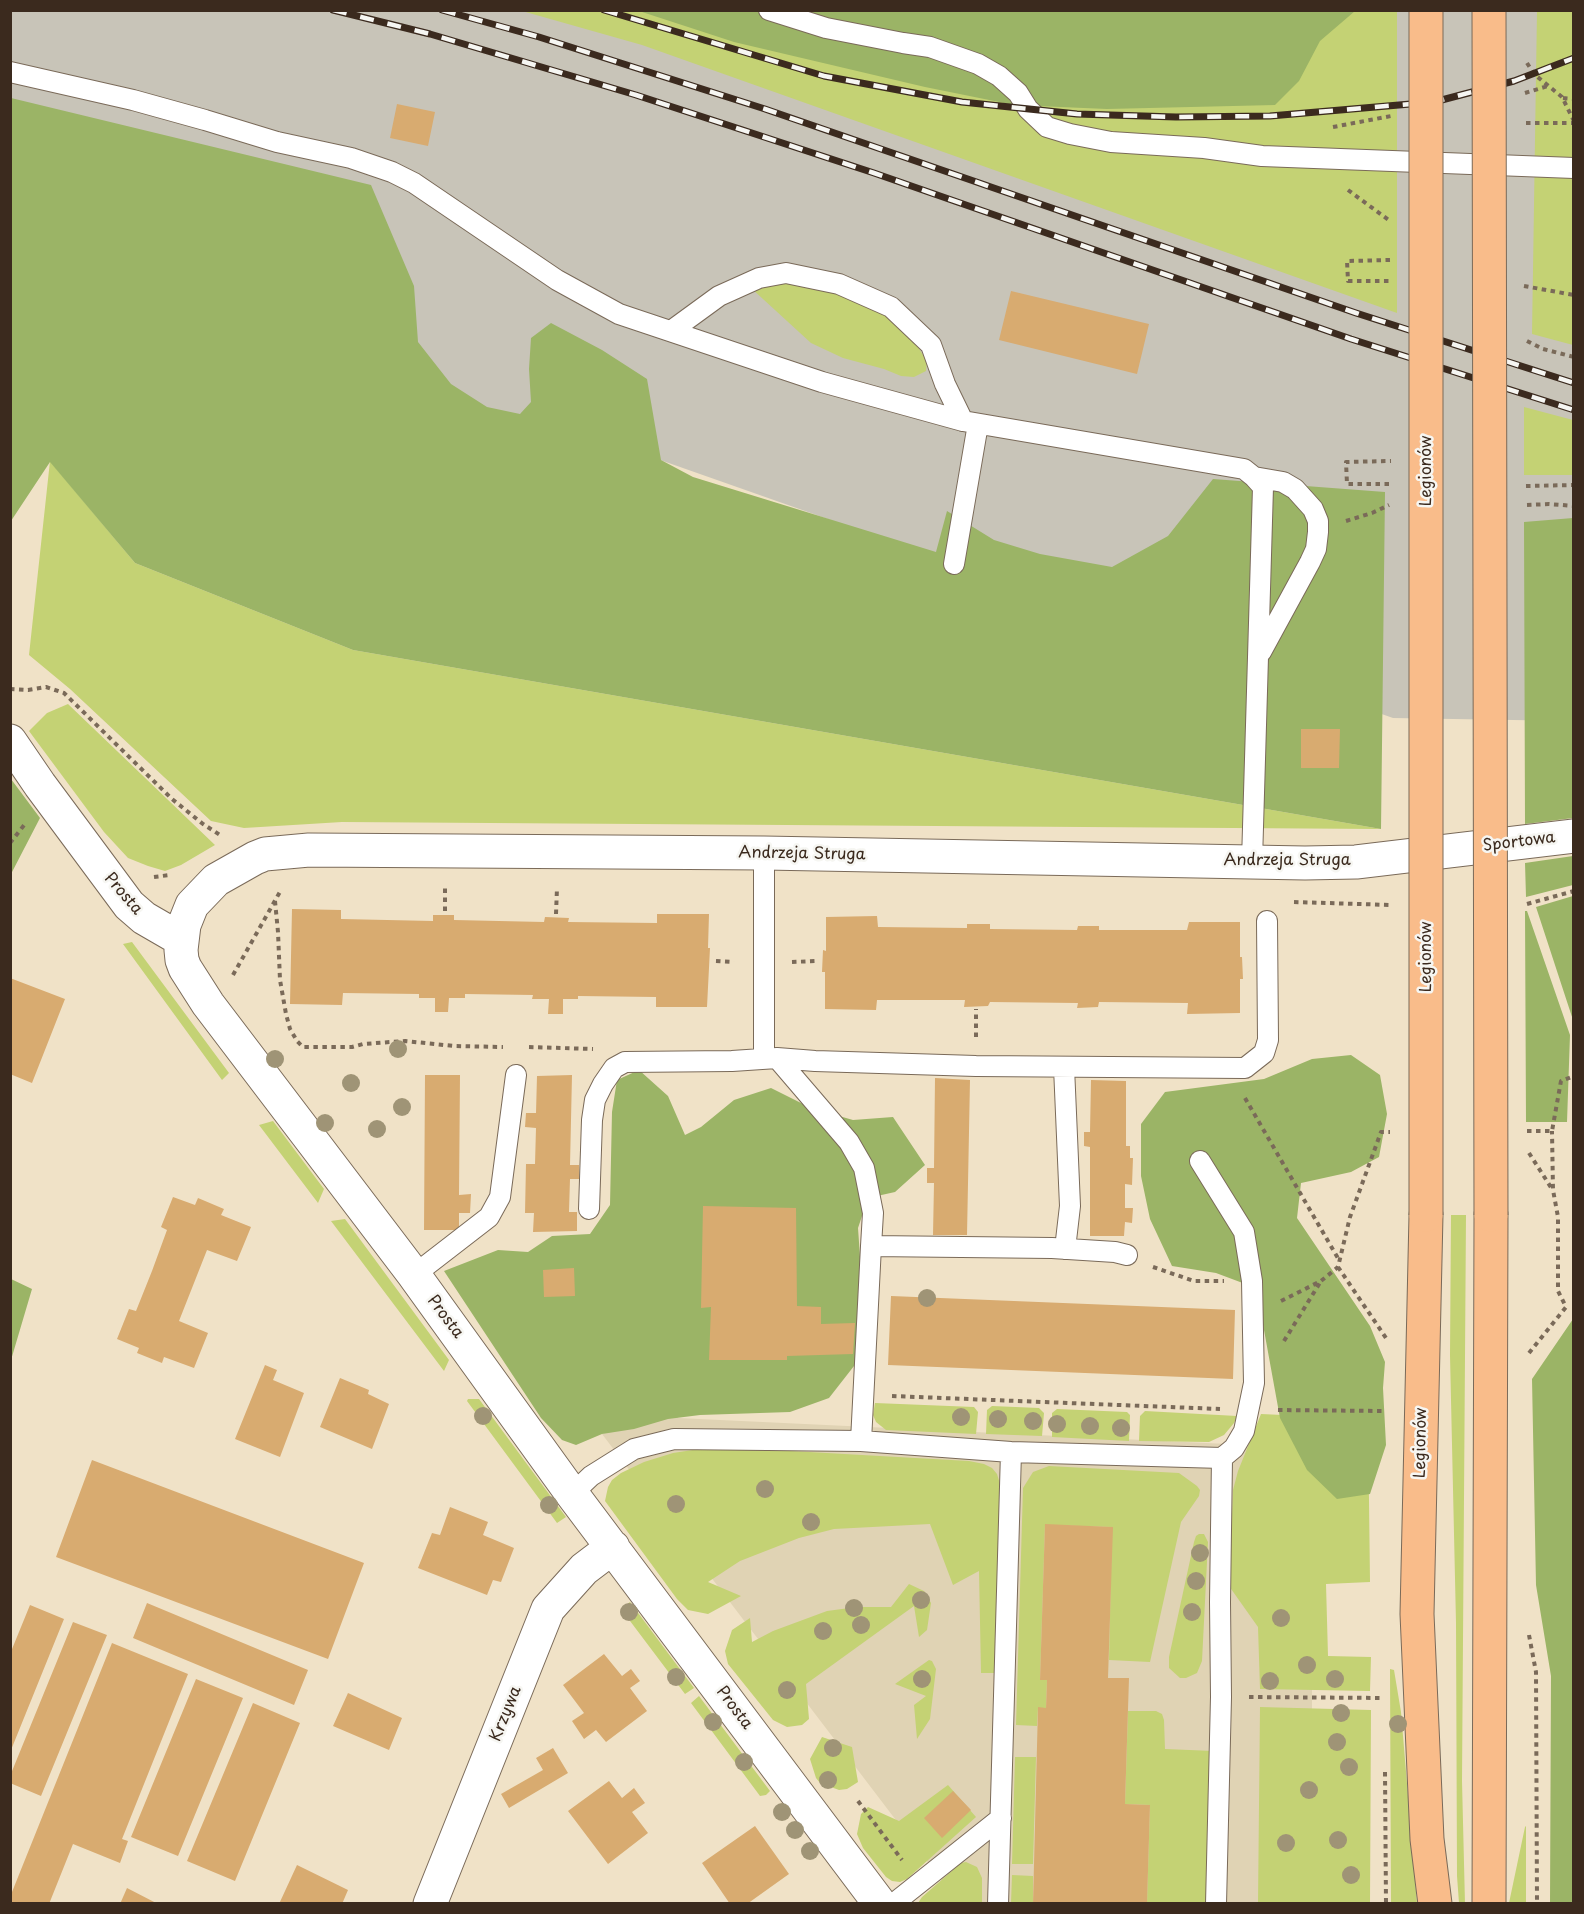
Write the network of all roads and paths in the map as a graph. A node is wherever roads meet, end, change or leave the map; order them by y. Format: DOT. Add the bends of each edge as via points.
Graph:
graph roads {
  1 [pos="769,10"];
  2 [pos="1426,10"];
  3 [pos="1489,10"];
  4 [pos="1526,62"];
  5 [pos="10,72"];
  6 [pos="1562,98"];
  7 [pos="1574,99"];
  8 [pos="1574,122"];
  9 [pos="1516,123"];
  10 [pos="1574,168"];
  11 [pos="1397,260"];
  12 [pos="1348,280"];
  13 [pos="1518,285"];
  14 [pos="1574,295"];
  15 [pos="671,331"];
  16 [pos="1526,340"];
  17 [pos="1574,357"];
  18 [pos="971,422"];
  19 [pos="1398,461"];
  20 [pos="1254,477"];
  21 [pos="1347,484"];
  22 [pos="1574,485"];
  23 [pos="1526,486"];
  24 [pos="1397,501"];
  25 [pos="1317,540"];
  26 [pos="954,564"];
  27 [pos="1258,659"];
  28 [pos="10,689"];
  29 [pos="10,741"];
  30 [pos="1574,836"];
  31 [pos="1465,849"];
  32 [pos="764,853"];
  33 [pos="255,858"];
  34 [pos="1252,861"];
  35 [pos="172,875"];
  36 [pos="146,878"];
  37 [pos="433,890"];
  38 [pos="456,890"];
  39 [pos="546,891"];
  40 [pos="568,891"];
  41 [pos="1574,891"];
  42 [pos="275,901"];
  43 [pos="1286,902"];
  44 [pos="1518,905"];
  45 [pos="1401,906"];
  46 [pos="1267,921"];
  47 [pos="182,940"];
  48 [pos="208,1004"];
  49 [pos="976,1009"];
  50 [pos="975,1042"];
  51 [pos="512,1047"];
  52 [pos="523,1047"];
  53 [pos="600,1049"];
  54 [pos="771,1058"];
  55 [pos="1064,1067"];
  56 [pos="1227,1068"];
  57 [pos="516,1076"];
  58 [pos="1552,1131"];
  59 [pos="1528,1152"];
  60 [pos="1200,1161"];
  61 [pos="1553,1190"];
  62 [pos="589,1209"];
  63 [pos="871,1246"];
  64 [pos="1065,1249"];
  65 [pos="1127,1255"];
  66 [pos="1338,1267"];
  67 [pos="414,1275"];
  68 [pos="1252,1281"];
  69 [pos="1321,1281"];
  70 [pos="1253,1316"];
  71 [pos="1376,1324"];
  72 [pos="1541,1337"];
  73 [pos="1254,1383"];
  74 [pos="864,1395"];
  75 [pos="1249,1410"];
  76 [pos="1391,1412"];
  77 [pos="861,1441"];
  78 [pos="1011,1452"];
  79 [pos="1222,1458"];
  80 [pos="572,1494"];
  81 [pos="613,1546"];
  82 [pos="1221,1696"];
  83 [pos="1383,1698"];
  84 [pos="858,1801"];
  85 [pos="1001,1818"];
  86 [pos="919,1883"];
  87 [pos="430,1904"];
  88 [pos="880,1904"];
  89 [pos="892,1904"];
  90 [pos="998,1904"];
  91 [pos="1216,1904"];
  92 [pos="1435,1904"];
  93 [pos="1489,1904"];
  1 -- 10 [label="lane" via="826,28 930,47 978,64 1018,93 1047,127 1070,135 1262,156"];
  2 -- 92 [label="main road, Legionów, bridge" via="1426,1215 1417,1614 1427,1839"];
  3 -- 93 [label="main road, bridge"];
  4 -- 6 [label="path"];
  5 -- 15 [label="lane" via="142,103 392,172 557,280 619,314"];
  6 -- 7 [label="path"];
  6 -- 8 [label="path"];
  8 -- 9 [label="path"];
  11 -- 12 [label="path" via="1347,261"];
  13 -- 14 [label="path"];
  15 -- 18 [label="lane" via="822,382"];
  15 -- 18 [label="lane" via="719,296 759,278 786,273 839,284 891,307 931,345 945,384"];
  16 -- 17 [label="path"];
  18 -- 20 [label="lane" via="1244,469"];
  18 -- 26 [label="lane"];
  19 -- 21 [label="path" via="1346,462"];
  20 -- 25 [label="lane" via="1283,482 1300,494 1318,521"];
  20 -- 27 [label="lane" via="1263,487"];
  22 -- 23 [label="path"];
  24 -- 25 [label="path" via="1340,523"];
  25 -- 27 [label="lane" via="1310,562"];
  27 -- 34 [label="lane"];
  28 -- 33 [label="path" via="46,687 63,693 172,799"];
  29 -- 47 [label="street, Prosta" via="129,905"];
  30 -- 31 [label="street, Sportowa"];
  31 -- 34 [label="street, Andrzeja Struga" via="1356,862"];
  32 -- 33 [label="street, Andrzeja Struga" via="354,849 309,850"];
  32 -- 34 [label="street, Andrzeja Struga"];
  32 -- 54 [label="lane"];
  33 -- 42 [label="path" via="281,889"];
  33 -- 47 [label="street, Andrzeja Struga" via="216,880 199,896 187,913"];
  35 -- 36 [label="path"];
  37 -- 38 [label="path"];
  39 -- 40 [label="path"];
  41 -- 44 [label="path"];
  42 -- 48 [label="path" via="222,993"];
  42 -- 51 [label="path" via="286,1014 290,1029 303,1047 405,1041"];
  43 -- 45 [label="path"];
  46 -- 56 [label="lane" via="1268,1040 1264,1053 1245,1068"];
  47 -- 48 [label="street, Prosta" via="184,968"];
  48 -- 67 [label="street, Prosta"];
  49 -- 50 [label="path"];
  52 -- 53 [label="path"];
  54 -- 55 [label="lane"];
  54 -- 62 [label="lane" via="625,1062 614,1068 595,1100"];
  54 -- 63 [label="lane" via="849,1142 864,1168 873,1213"];
  55 -- 56 [label="lane"];
  55 -- 64 [label="lane" via="1070,1206"];
  56 -- 66 [label="path" via="1340,1260"];
  57 -- 67 [label="lane" via="500,1197 489,1218"];
  58 -- 61 [label="path"];
  59 -- 61 [label="path"];
  60 -- 68 [label="lane" via="1244,1232"];
  61 -- 72 [label="path" via="1558,1217 1558,1291 1566,1307"];
  63 -- 64 [label="lane"];
  63 -- 74 [label="lane"];
  64 -- 65 [label="lane"];
  65 -- 68 [label="path" via="1194,1281"];
  66 -- 69 [label="path"];
  66 -- 71 [label="path"];
  67 -- 80 [label="street, Prosta"];
  68 -- 70 [label="lane"];
  69 -- 70 [label="path"];
  69 -- 73 [label="path"];
  70 -- 73 [label="lane"];
  73 -- 75 [label="lane"];
  74 -- 75 [label="path"];
  74 -- 77 [label="lane"];
  75 -- 76 [label="path"];
  75 -- 79 [label="lane" via="1244,1431"];
  77 -- 78 [label="lane"];
  77 -- 80 [label="lane" via="674,1439 634,1449 591,1476"];
  78 -- 79 [label="lane"];
  78 -- 85 [label="lane"];
  79 -- 82 [label="lane"];
  80 -- 81 [label="street, Prosta"];
  81 -- 87 [label="street, Krzywa" via="584,1569 548,1609"];
  81 -- 88 [label="street, Prosta"];
  82 -- 83 [label="path"];
  82 -- 91 [label="lane"];
  84 -- 86 [label="path"];
  85 -- 86 [label="lane"];
  85 -- 90 [label="lane"];
  86 -- 89 [label="lane"];
}
